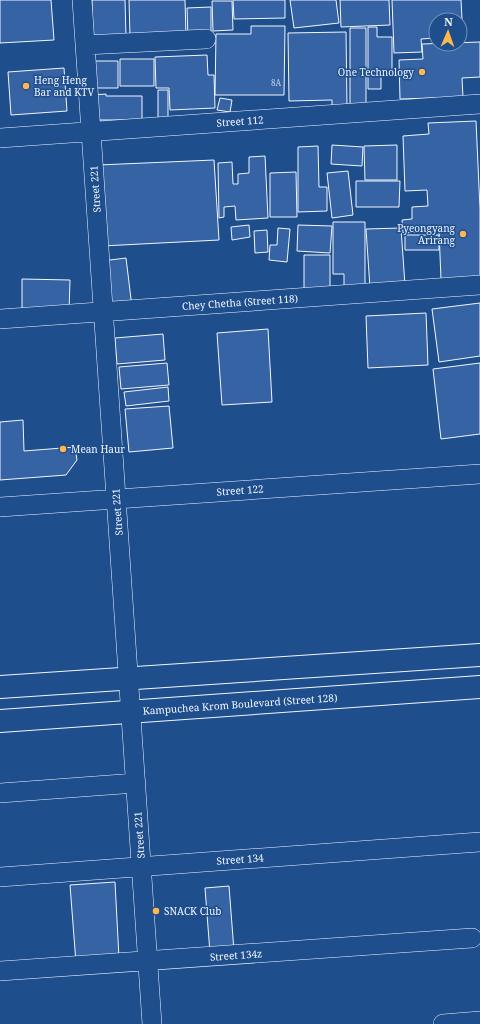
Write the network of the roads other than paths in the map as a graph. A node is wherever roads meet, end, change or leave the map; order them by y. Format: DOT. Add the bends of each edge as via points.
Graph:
graph roads {
  1 [pos="82,0"];
  2 [pos="206,38"];
  3 [pos="85,45"];
  4 [pos="480,104"];
  5 [pos="91,131"];
  6 [pos="0,138"];
  7 [pos="480,285"];
  8 [pos="104,312"];
  9 [pos="0,319"];
  10 [pos="480,474"];
  11 [pos="116,498"];
  12 [pos="0,506"];
  13 [pos="480,655"];
  14 [pos="128,679"];
  15 [pos="0,687"];
  16 [pos="480,688"];
  17 [pos="131,712"];
  18 [pos="0,721"];
  19 [pos="136,783"];
  20 [pos="0,793"];
  21 [pos="480,842"];
  22 [pos="141,867"];
  23 [pos="0,877"];
  24 [pos="472,938"];
  25 [pos="148,961"];
  26 [pos="0,972"];
  27 [pos="480,1021"];
  28 [pos="152,1024"];
  29 [pos="443,1024"];
  1 -- 3 [label="street, Street 221"];
  2 -- 3 [label="street"];
  3 -- 5 [label="street, Street 221"];
  4 -- 5 [label="street, Street 112"];
  5 -- 6 [label="street, Street 112"];
  5 -- 8 [label="street, Street 221"];
  7 -- 8 [label="street, Chey Chetha (Street 118)"];
  8 -- 9 [label="street, Chey Chetha (Street 118)"];
  8 -- 11 [label="street, Street 221"];
  10 -- 11 [label="street, Street 122"];
  11 -- 12 [label="street, Street 122"];
  11 -- 14 [label="street, Street 221"];
  13 -- 14 [label="main road"];
  14 -- 15 [label="main road"];
  14 -- 17 [label="street, Street 221"];
  16 -- 17 [label="main road, Kampuchea Krom Boulevard (Street 128)"];
  17 -- 18 [label="main road, Kampuchea Krom Boulevard (Street 128)"];
  17 -- 19 [label="street, Street 221"];
  19 -- 20 [label="street"];
  19 -- 22 [label="street, Street 221"];
  21 -- 22 [label="street, Street 134"];
  22 -- 23 [label="street, Street 134"];
  22 -- 25 [label="street, Street 221"];
  24 -- 25 [label="street, Street 134z"];
  25 -- 26 [label="street, Street 134z"];
  25 -- 28 [label="street, Street 221"];
  27 -- 29 [label="street"];
}
